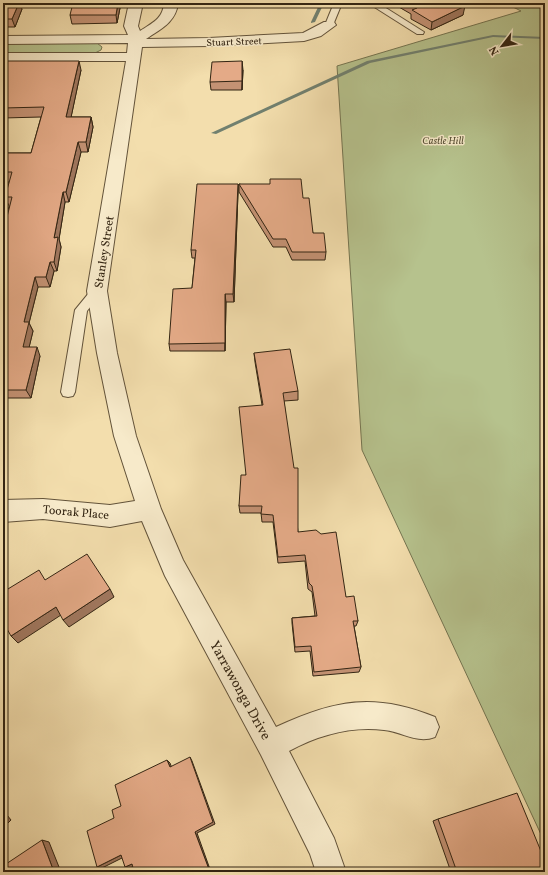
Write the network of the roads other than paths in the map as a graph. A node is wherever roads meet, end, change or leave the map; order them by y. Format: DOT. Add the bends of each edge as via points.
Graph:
graph roads {
  1 [pos="136,3"];
  2 [pos="171,3"];
  3 [pos="338,3"];
  4 [pos="372,3"];
  5 [pos="329,24"];
  6 [pos="420,32"];
  7 [pos="3,40"];
  8 [pos="135,47"];
  9 [pos="3,57"];
  10 [pos="97,291"];
  11 [pos="68,392"];
  12 [pos="149,508"];
  13 [pos="3,511"];
  14 [pos="425,728"];
  15 [pos="271,745"];
  16 [pos="331,872"];
  1 -- 8 [label="street, Stanley Street" via="131,26"];
  2 -- 8 [label="street" via="170,12 165,20"];
  3 -- 5 [label="lane"];
  4 -- 6 [label="lane"];
  5 -- 8 [label="street, Stuart Street" via="304,37"];
  7 -- 8 [label="street, Stuart Street"];
  8 -- 9 [label="street, Stuart Street"];
  8 -- 10 [label="street, Stanley Street"];
  10 -- 11 [label="lane" via="81,310"];
  10 -- 12 [label="street, Stanley Street" via="125,436"];
  12 -- 13 [label="street, Toorak Place" via="110,516 43,509"];
  12 -- 15 [label="street, Yarrawonga Drive" via="174,568"];
  14 -- 15 [label="street" via="387,716 348,716 297,730"];
  15 -- 16 [label="street, Yarrawonga Drive" via="323,849"];
}
